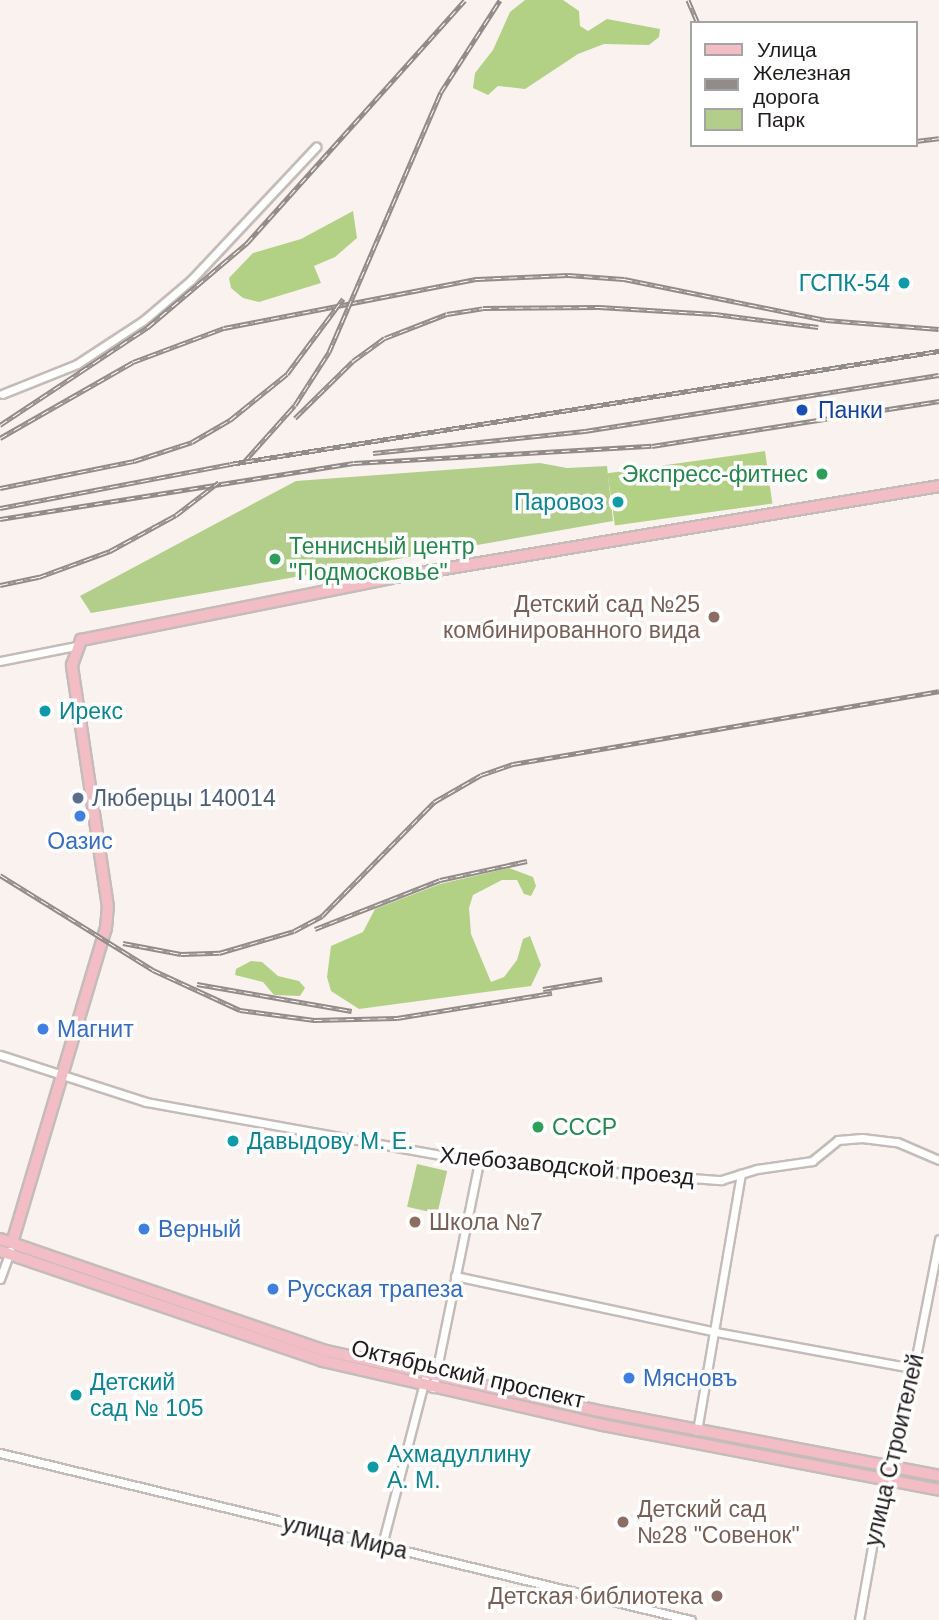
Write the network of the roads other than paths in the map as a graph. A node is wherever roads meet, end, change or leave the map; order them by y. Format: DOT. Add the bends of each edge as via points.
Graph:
graph roads {
  1 [pos="316,147"];
  2 [pos="1,393"];
  3 [pos="939,486"];
  4 [pos="76,646"];
  5 [pos="0,661"];
  6 [pos="0,1055"];
  7 [pos="62,1076"];
  8 [pos="939,1160"];
  9 [pos="479,1162"];
  10 [pos="741,1174"];
  11 [pos="0,1239"];
  12 [pos="939,1239"];
  13 [pos="7,1250"];
  14 [pos="455,1276"];
  15 [pos="0,1279"];
  16 [pos="716,1332"];
  17 [pos="913,1368"];
  18 [pos="430,1381"];
  19 [pos="697,1431"];
  20 [pos="0,1453"];
  21 [pos="891,1467"];
  22 [pos="939,1476"];
  23 [pos="884,1479"];
  24 [pos="939,1490"];
  25 [pos="382,1545"];
  26 [pos="691,1620"];
  27 [pos="859,1620"];
  1 -- 2 [label="street" via="191,279 144,320 77,364"];
  3 -- 4 [label="main road" via="390,578 91,635"];
  4 -- 5 [label="street"];
  4 -- 7 [label="main road" via="72,665 108,907 104,939"];
  6 -- 7 [label="street, Хлебозаводской проезд"];
  7 -- 9 [label="street, Хлебозаводской проезд" via="146,1102"];
  7 -- 13 [label="main road"];
  8 -- 10 [label="street, Хлебозаводской проезд" via="897,1142 862,1138 838,1140 812,1161"];
  9 -- 10 [label="street, Хлебозаводской проезд" via="721,1180"];
  9 -- 14 [label="street"];
  10 -- 16 [label="street"];
  11 -- 13 [label="main road, Октябрьский проспект"];
  12 -- 17 [label="street, улица Строителей"];
  13 -- 15 [label="street"];
  13 -- 18 [label="main road, Октябрьский проспект"];
  14 -- 16 [label="street"];
  14 -- 18 [label="street"];
  16 -- 17 [label="street"];
  16 -- 19 [label="street"];
  17 -- 21 [label="street, улица Строителей"];
  18 -- 19 [label="main road, Октябрьский проспект"];
  18 -- 23 [label="main road, Октябрьский проспект"];
  18 -- 25 [label="street"];
  19 -- 21 [label="main road, Октябрьский проспект"];
  20 -- 25 [label="street, улица Мира"];
  21 -- 22 [label="main road, Октябрьский проспект"];
  21 -- 23 [label="street, улица Строителей"];
  23 -- 24 [label="main road, Октябрьский проспект"];
  23 -- 27 [label="street, улица Строителей"];
  25 -- 26 [label="street, улица Мира"];
}
